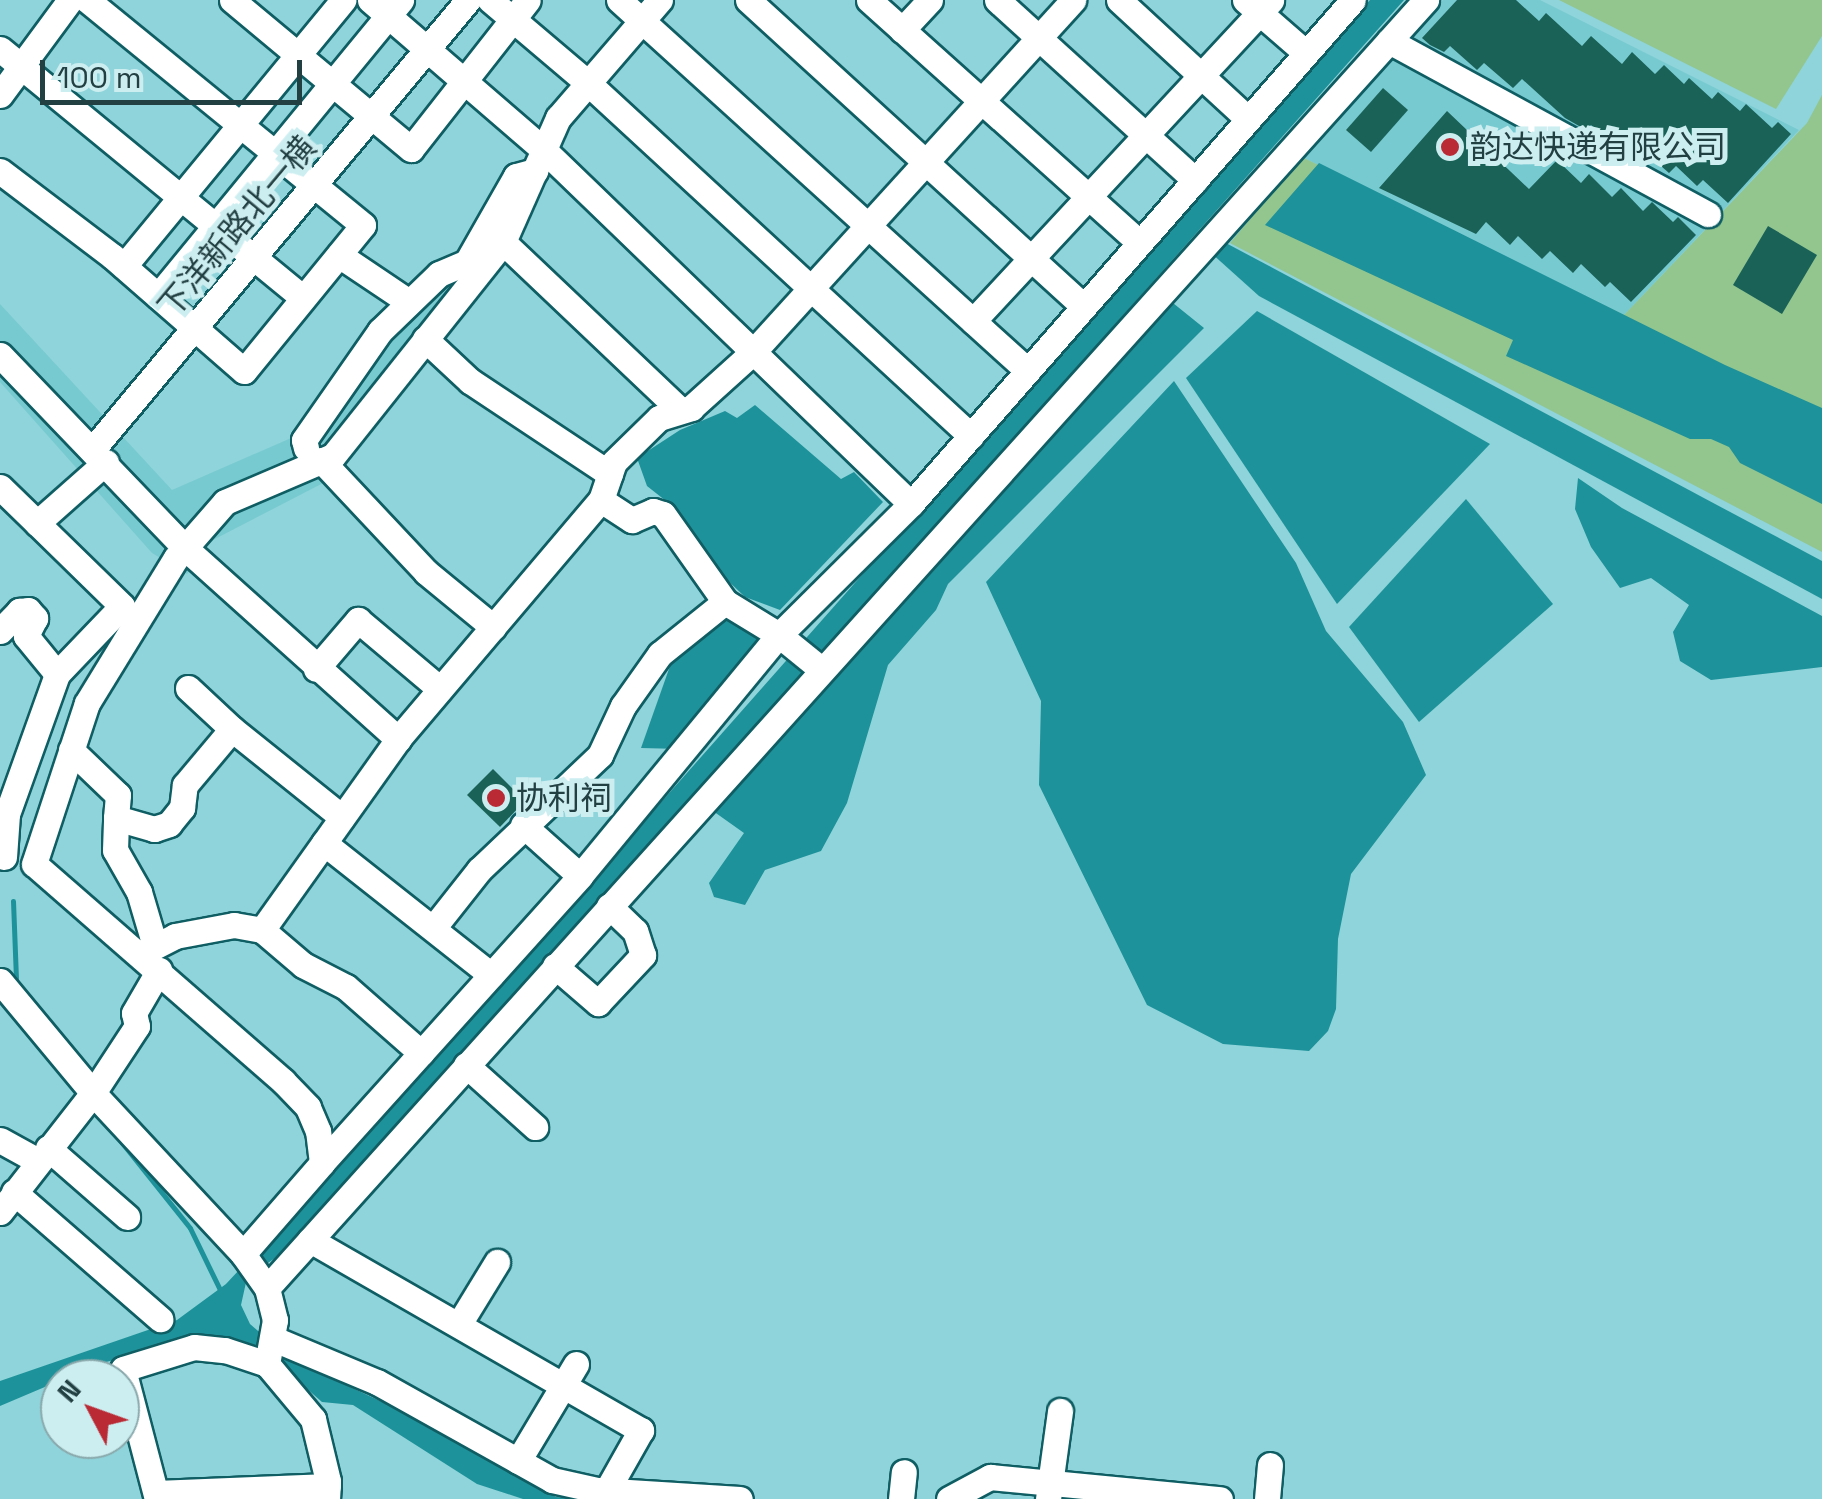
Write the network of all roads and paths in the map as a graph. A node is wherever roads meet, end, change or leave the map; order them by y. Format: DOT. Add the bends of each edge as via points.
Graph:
graph roads {
  1 [pos="70,0"];
  2 [pos="87,0"];
  3 [pos="232,0"];
  4 [pos="344,0"];
  5 [pos="468,0"];
  6 [pos="490,0"];
  7 [pos="619,0"];
  8 [pos="748,0"];
  9 [pos="869,0"];
  10 [pos="930,0"];
  11 [pos="997,0"];
  12 [pos="1073,0"];
  13 [pos="1119,0"];
  14 [pos="1353,0"];
  15 [pos="1426,0"];
  16 [pos="1259,4"];
  17 [pos="386,5"];
  18 [pos="520,10"];
  19 [pos="652,10"];
  20 [pos="902,30"];
  21 [pos="1038,38"];
  22 [pos="1388,41"];
  23 [pos="0,49"];
  24 [pos="427,49"];
  25 [pos="1306,53"];
  26 [pos="299,55"];
  27 [pos="22,66"];
  28 [pos="1201,76"];
  29 [pos="464,81"];
  30 [pos="333,83"];
  31 [pos="588,83"];
  32 [pos="0,95"];
  33 [pos="980,100"];
  34 [pos="372,115"];
  35 [pos="1248,119"];
  36 [pos="240,125"];
  37 [pos="1146,136"];
  38 [pos="276,155"];
  39 [pos="539,160"];
  40 [pos="926,160"];
  41 [pos="0,172"];
  42 [pos="1195,180"];
  43 [pos="314,185"];
  44 [pos="180,196"];
  45 [pos="1089,197"];
  46 [pos="1708,214"];
  47 [pos="868,224"];
  48 [pos="217,227"];
  49 [pos="503,242"];
  50 [pos="1139,242"];
  51 [pos="339,255"];
  52 [pos="254,258"];
  53 [pos="1032,258"];
  54 [pos="124,266"];
  55 [pos="812,288"];
  56 [pos="158,296"];
  57 [pos="304,298"];
  58 [pos="406,300"];
  59 [pos="1084,306"];
  60 [pos="973,322"];
  61 [pos="194,328"];
  62 [pos="426,340"];
  63 [pos="754,352"];
  64 [pos="0,355"];
  65 [pos="1028,371"];
  66 [pos="681,411"];
  67 [pos="970,436"];
  68 [pos="314,454"];
  69 [pos="99,455"];
  70 [pos="610,474"];
  71 [pos="601,500"];
  72 [pos="5,501"];
  73 [pos="910,504"];
  74 [pos="36,524"];
  75 [pos="184,547"];
  76 [pos="725,602"];
  77 [pos="493,627"];
  78 [pos="0,631"];
  79 [pos="780,634"];
  80 [pos="316,668"];
  81 [pos="822,670"];
  82 [pos="57,674"];
  83 [pos="188,688"];
  84 [pos="440,689"];
  85 [pos="232,730"];
  86 [pos="398,739"];
  87 [pos="71,750"];
  88 [pos="342,817"];
  89 [pos="116,818"];
  90 [pos="523,825"];
  91 [pos="324,843"];
  92 [pos="2,859"];
  93 [pos="34,864"];
  94 [pos="580,876"];
  95 [pos="609,906"];
  96 [pos="434,928"];
  97 [pos="262,930"];
  98 [pos="152,957"];
  99 [pos="555,966"];
  100 [pos="491,975"];
  101 [pos="0,981"];
  102 [pos="421,1052"];
  103 [pos="466,1066"];
  104 [pos="93,1093"];
  105 [pos="535,1127"];
  106 [pos="0,1140"];
  107 [pos="43,1154"];
  108 [pos="322,1163"];
  109 [pos="6,1198"];
  110 [pos="127,1217"];
  111 [pos="310,1240"];
  112 [pos="243,1254"];
  113 [pos="498,1262"];
  114 [pos="267,1288"];
  115 [pos="160,1319"];
  116 [pos="460,1324"];
  117 [pos="271,1351"];
  118 [pos="576,1364"];
  119 [pos="1060,1411"];
  120 [pos="518,1461"];
  121 [pos="1270,1465"];
  122 [pos="904,1472"];
  123 [pos="606,1490"];
  124 [pos="328,1492"];
  125 [pos="157,1496"];
  126 [pos="740,1499"];
  127 [pos="901,1499"];
  128 [pos="949,1499"];
  129 [pos="1048,1499"];
  130 [pos="1220,1499"];
  131 [pos="1267,1499"];
  1 -- 27 [label="street"];
  2 -- 36 [label="street"];
  3 -- 26 [label="street"];
  4 -- 26 [label="street"];
  5 -- 24 [label="street, 下洋新路北一横"];
  6 -- 18 [label="street"];
  7 -- 19 [label="street"];
  8 -- 40 [label="street"];
  9 -- 20 [label="street"];
  10 -- 20 [label="street"];
  11 -- 21 [label="street"];
  12 -- 21 [label="street"];
  13 -- 28 [label="street"];
  14 -- 25 [label="street"];
  15 -- 22 [label="street"];
  16 -- 25 [label="street"];
  16 -- 28 [label="street"];
  17 -- 24 [label="street"];
  17 -- 30 [label="street"];
  18 -- 29 [label="street"];
  18 -- 31 [label="street"];
  19 -- 31 [label="street"];
  19 -- 47 [label="street"];
  20 -- 33 [label="street"];
  21 -- 33 [label="street"];
  21 -- 37 [label="street"];
  22 -- 46 [label="street"];
  22 -- 81 [label="street"];
  23 -- 27 [label="street"];
  24 -- 29 [label="street"];
  24 -- 34 [label="street, 下洋新路北一横"];
  25 -- 35 [label="street"];
  26 -- 30 [label="street"];
  26 -- 36 [label="street"];
  27 -- 32 [label="street"];
  27 -- 44 [label="street"];
  28 -- 35 [label="street"];
  28 -- 37 [label="street"];
  29 -- 34 [label="street" via="411,149"];
  29 -- 39 [label="street"];
  30 -- 34 [label="street"];
  30 -- 38 [label="street"];
  31 -- 39 [label="street" via="558,118"];
  31 -- 55 [label="street"];
  33 -- 40 [label="street"];
  33 -- 45 [label="street"];
  34 -- 43 [label="street, 下洋新路北一横"];
  35 -- 42 [label="street"];
  36 -- 38 [label="street"];
  36 -- 44 [label="street"];
  37 -- 42 [label="street"];
  37 -- 45 [label="street"];
  38 -- 43 [label="street"];
  38 -- 48 [label="street"];
  39 -- 49 [label="street"];
  39 -- 63 [label="street"];
  39 -- 68 [label="street" via="516,176 466,262 438,274 380,330 304,440"];
  40 -- 47 [label="street"];
  40 -- 53 [label="street"];
  41 -- 54 [label="street"];
  42 -- 50 [label="street"];
  43 -- 51 [label="street" via="363,226"];
  43 -- 52 [label="street, 下洋新路北一横"];
  44 -- 48 [label="street"];
  44 -- 54 [label="street"];
  45 -- 50 [label="street"];
  45 -- 53 [label="street"];
  47 -- 55 [label="street"];
  47 -- 60 [label="street"];
  48 -- 52 [label="street"];
  48 -- 56 [label="street"];
  49 -- 62 [label="street"];
  49 -- 66 [label="street"];
  50 -- 59 [label="street"];
  51 -- 57 [label="street"];
  51 -- 58 [label="street"];
  52 -- 57 [label="street"];
  52 -- 61 [label="street, 下洋新路北一横"];
  53 -- 59 [label="street"];
  53 -- 60 [label="street"];
  54 -- 56 [label="street"];
  55 -- 63 [label="street"];
  55 -- 67 [label="street"];
  56 -- 61 [label="street"];
  57 -- 61 [label="street" via="244,371"];
  59 -- 65 [label="street"];
  60 -- 65 [label="street"];
  61 -- 69 [label="street, 下洋新路北一横"];
  62 -- 68 [label="street" via="333,456"];
  62 -- 70 [label="street" via="470,380"];
  63 -- 66 [label="street"];
  63 -- 73 [label="street"];
  64 -- 69 [label="street"];
  65 -- 67 [label="street"];
  66 -- 70 [label="street" via="658,418"];
  67 -- 73 [label="street"];
  68 -- 75 [label="street" via="224,502"];
  68 -- 77 [label="street" via="426,572"];
  69 -- 74 [label="street, 下洋新路北一横"];
  69 -- 75 [label="street"];
  70 -- 71 [label="street"];
  71 -- 76 [label="street" via="632,520 663,514"];
  71 -- 77 [label="street"];
  72 -- 74 [label="street"];
  73 -- 79 [label="street"];
  74 -- 82 [label="street" via="122,606"];
  75 -- 80 [label="street"];
  75 -- 87 [label="street" via="86,703"];
  76 -- 79 [label="street"];
  76 -- 90 [label="street" via="660,654 623,706 600,755"];
  77 -- 84 [label="street"];
  78 -- 82 [label="street" via="28,610 36,618 26,636"];
  79 -- 81 [label="street"];
  79 -- 94 [label="street"];
  80 -- 84 [label="street" via="358,620"];
  80 -- 86 [label="street"];
  81 -- 95 [label="street"];
  82 -- 92 [label="street" via="7,814"];
  83 -- 85 [label="street"];
  84 -- 86 [label="street"];
  85 -- 88 [label="street"];
  85 -- 89 [label="street" via="185,785 182,808 169,824 154,829"];
  86 -- 88 [label="street"];
  87 -- 89 [label="street" via="118,796"];
  87 -- 93 [label="street"];
  88 -- 91 [label="street"];
  89 -- 98 [label="street" via="115,850 138,892"];
  90 -- 94 [label="street"];
  90 -- 96 [label="street"];
  91 -- 96 [label="street"];
  91 -- 97 [label="street"];
  92 -- 93 [label="street"];
  93 -- 98 [label="street"];
  94 -- 100 [label="street"];
  95 -- 99 [label="street"];
  95 -- 99 [label="street" via="635,931 643,955 598,1004"];
  96 -- 100 [label="street"];
  97 -- 98 [label="street" via="234,925 175,936"];
  97 -- 102 [label="street" via="304,965 346,987"];
  98 -- 104 [label="street" via="136,1026"];
  98 -- 108 [label="street" via="308,1107"];
  99 -- 103 [label="street"];
  100 -- 102 [label="street"];
  101 -- 104 [label="street"];
  102 -- 108 [label="street"];
  103 -- 105 [label="street"];
  103 -- 111 [label="street"];
  104 -- 107 [label="street"];
  104 -- 112 [label="street"];
  106 -- 107 [label="street"];
  107 -- 109 [label="street"];
  107 -- 110 [label="street"];
  108 -- 112 [label="street"];
  109 -- 115 [label="street"];
  111 -- 114 [label="street"];
  111 -- 116 [label="street"];
  112 -- 114 [label="street"];
  113 -- 116 [label="street"];
  114 -- 117 [label="street" via="275,1320"];
  116 -- 123 [label="street" via="641,1430"];
  117 -- 120 [label="street" via="378,1382"];
  117 -- 124 [label="street" via="313,1419"];
  117 -- 125 [label="street" via="194,1347 123,1369"];
  118 -- 120 [label="street"];
  119 -- 129 [label="street"];
  120 -- 123 [label="street" via="552,1480"];
  121 -- 131 [label="street"];
  122 -- 127 [label="street"];
  123 -- 126 [label="street"];
  124 -- 125 [label="street"];
  128 -- 130 [label="street" via="990,1477"];
}
